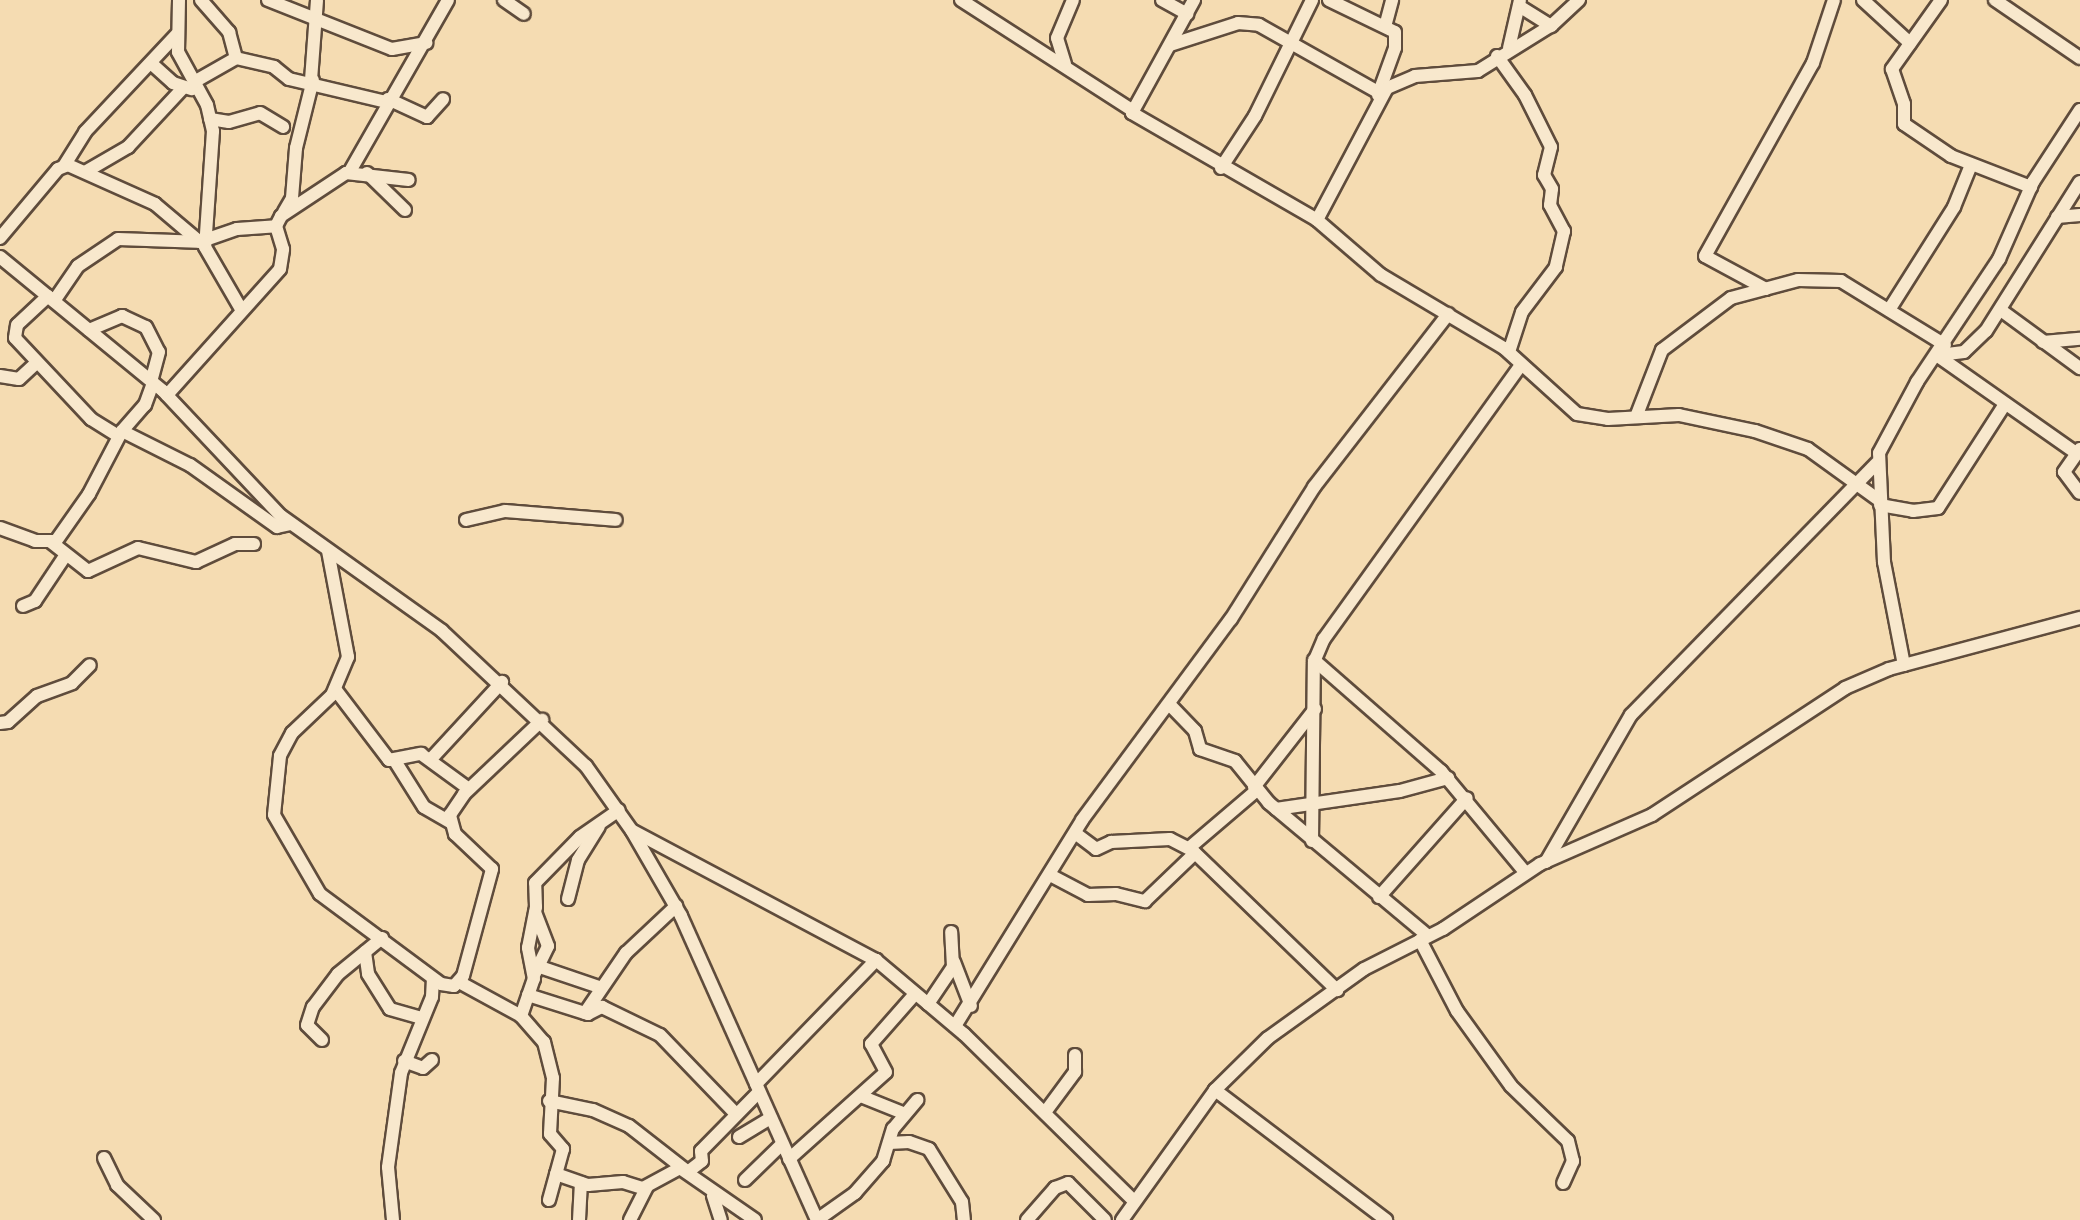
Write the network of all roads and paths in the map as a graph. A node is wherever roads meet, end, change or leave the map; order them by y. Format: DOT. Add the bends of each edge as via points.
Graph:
graph roads {
  1 [pos="179,0"];
  2 [pos="201,0"];
  3 [pos="268,0"];
  4 [pos="317,0"];
  5 [pos="448,0"];
  6 [pos="504,0"];
  7 [pos="961,0"];
  8 [pos="1073,0"];
  9 [pos="1162,0"];
  10 [pos="1194,0"];
  11 [pos="1312,0"];
  12 [pos="1329,0"];
  13 [pos="1392,0"];
  14 [pos="1579,0"];
  15 [pos="1834,0"];
  16 [pos="1863,0"];
  17 [pos="1941,0"];
  18 [pos="1995,0"];
  19 [pos="1520,3"];
  20 [pos="314,14"];
  21 [pos="524,14"];
  22 [pos="1187,14"];
  23 [pos="1386,23"];
  24 [pos="1551,26"];
  25 [pos="177,34"];
  26 [pos="426,43"];
  27 [pos="1290,43"];
  28 [pos="1910,43"];
  29 [pos="1170,45"];
  30 [pos="1509,48"];
  31 [pos="1497,56"];
  32 [pos="236,58"];
  33 [pos="2080,58"];
  34 [pos="152,64"];
  35 [pos="183,65"];
  36 [pos="215,67"];
  37 [pos="1067,67"];
  38 [pos="312,80"];
  39 [pos="193,87"];
  40 [pos="1377,95"];
  41 [pos="443,99"];
  42 [pos="387,101"];
  43 [pos="2080,110"];
  44 [pos="1133,111"];
  45 [pos="210,119"];
  46 [pos="283,127"];
  47 [pos="1971,165"];
  48 [pos="64,166"];
  49 [pos="1221,168"];
  50 [pos="85,172"];
  51 [pos="349,173"];
  52 [pos="366,173"];
  53 [pos="409,180"];
  54 [pos="2080,182"];
  55 [pos="294,185"];
  56 [pos="2031,187"];
  57 [pos="304,201"];
  58 [pos="405,209"];
  59 [pos="2080,215"];
  60 [pos="2057,217"];
  61 [pos="1317,220"];
  62 [pos="279,221"];
  63 [pos="0,238"];
  64 [pos="203,241"];
  65 [pos="0,257"];
  66 [pos="1766,289"];
  67 [pos="51,298"];
  68 [pos="241,309"];
  69 [pos="1889,310"];
  70 [pos="2001,311"];
  71 [pos="1448,314"];
  72 [pos="89,330"];
  73 [pos="2080,339"];
  74 [pos="2043,342"];
  75 [pos="1509,352"];
  76 [pos="1941,352"];
  77 [pos="36,363"];
  78 [pos="1521,365"];
  79 [pos="2080,368"];
  80 [pos="0,376"];
  81 [pos="152,382"];
  82 [pos="167,396"];
  83 [pos="2005,404"];
  84 [pos="1636,417"];
  85 [pos="120,434"];
  86 [pos="2078,451"];
  87 [pos="1877,463"];
  88 [pos="1857,483"];
  89 [pos="2080,494"];
  90 [pos="1879,502"];
  91 [pos="466,520"];
  92 [pos="616,520"];
  93 [pos="290,524"];
  94 [pos="0,528"];
  95 [pos="51,542"];
  96 [pos="254,544"];
  97 [pos="328,551"];
  98 [pos="65,556"];
  99 [pos="23,606"];
  100 [pos="2080,618"];
  101 [pos="1314,660"];
  102 [pos="90,665"];
  103 [pos="1904,665"];
  104 [pos="502,682"];
  105 [pos="335,689"];
  106 [pos="1170,705"];
  107 [pos="1315,709"];
  108 [pos="542,720"];
  109 [pos="0,723"];
  110 [pos="432,759"];
  111 [pos="395,761"];
  112 [pos="1448,778"];
  113 [pos="469,789"];
  114 [pos="1255,789"];
  115 [pos="1467,798"];
  116 [pos="1311,801"];
  117 [pos="1276,809"];
  118 [pos="619,810"];
  119 [pos="602,820"];
  120 [pos="450,822"];
  121 [pos="632,831"];
  122 [pos="1075,832"];
  123 [pos="1312,841"];
  124 [pos="1192,850"];
  125 [pos="1546,862"];
  126 [pos="1525,872"];
  127 [pos="1050,875"];
  128 [pos="1379,897"];
  129 [pos="568,899"];
  130 [pos="676,906"];
  131 [pos="535,912"];
  132 [pos="951,932"];
  133 [pos="1424,938"];
  134 [pos="382,939"];
  135 [pos="365,951"];
  136 [pos="876,960"];
  137 [pos="954,962"];
  138 [pos="433,979"];
  139 [pos="533,981"];
  140 [pos="459,982"];
  141 [pos="600,987"];
  142 [pos="1337,990"];
  143 [pos="915,994"];
  144 [pos="928,1004"];
  145 [pos="971,1006"];
  146 [pos="507,1007"];
  147 [pos="585,1013"];
  148 [pos="521,1016"];
  149 [pos="421,1018"];
  150 [pos="955,1026"];
  151 [pos="322,1040"];
  152 [pos="1075,1055"];
  153 [pos="432,1060"];
  154 [pos="404,1061"];
  155 [pos="758,1088"];
  156 [pos="1215,1090"];
  157 [pos="863,1097"];
  158 [pos="916,1100"];
  159 [pos="549,1101"];
  160 [pos="1046,1111"];
  161 [pos="903,1113"];
  162 [pos="736,1114"];
  163 [pos="771,1118"];
  164 [pos="739,1137"];
  165 [pos="890,1143"];
  166 [pos="782,1144"];
  167 [pos="104,1158"];
  168 [pos="789,1159"];
  169 [pos="687,1170"];
  170 [pos="556,1174"];
  171 [pos="745,1180"];
  172 [pos="581,1183"];
  173 [pos="1563,1183"];
  174 [pos="647,1187"];
  175 [pos="713,1195"];
  176 [pos="549,1200"];
  177 [pos="1134,1201"];
  178 [pos="814,1218"];
  179 [pos="154,1220"];
  180 [pos="393,1220"];
  181 [pos="579,1220"];
  182 [pos="630,1220"];
  183 [pos="721,1220"];
  184 [pos="755,1220"];
  185 [pos="964,1220"];
  186 [pos="1027,1220"];
  187 [pos="1105,1220"];
  188 [pos="1122,1220"];
  189 [pos="1386,1220"];
  1 -- 25 [label="street"];
  2 -- 32 [label="street" via="229,32"];
  3 -- 20 [label="street"];
  4 -- 20 [label="street"];
  5 -- 26 [label="street"];
  6 -- 21 [label="street"];
  7 -- 37 [label="street"];
  8 -- 37 [label="street" via="1057,38"];
  9 -- 22 [label="street"];
  10 -- 22 [label="street"];
  11 -- 27 [label="street"];
  12 -- 23 [label="street"];
  13 -- 23 [label="street"];
  14 -- 24 [label="street"];
  15 -- 66 [label="street" via="1812,63 1704,256"];
  16 -- 28 [label="street"];
  17 -- 28 [label="street"];
  18 -- 33 [label="street"];
  19 -- 24 [label="street"];
  19 -- 30 [label="street"];
  20 -- 26 [label="street" via="392,49"];
  20 -- 38 [label="street"];
  22 -- 29 [label="street"];
  23 -- 40 [label="street" via="1396,39"];
  24 -- 30 [label="street"];
  25 -- 34 [label="street"];
  25 -- 35 [label="street"];
  26 -- 42 [label="street"];
  27 -- 29 [label="street" via="1259,26 1238,23"];
  27 -- 40 [label="street"];
  27 -- 49 [label="street" via="1255,116"];
  28 -- 47 [label="street" via="1891,73 1904,104 1904,124"];
  29 -- 44 [label="street"];
  30 -- 31 [label="street"];
  31 -- 40 [label="street" via="1462,76 1415,76"];
  31 -- 75 [label="street" via="1551,146 1544,175 1552,189 1550,205 1564,231 1556,267 1522,312"];
  32 -- 36 [label="street"];
  32 -- 38 [label="street" via="274,67 289,79"];
  34 -- 39 [label="street"];
  34 -- 48 [label="street" via="132,77 85,132"];
  35 -- 36 [label="street"];
  35 -- 39 [label="street"];
  36 -- 39 [label="street"];
  37 -- 44 [label="street"];
  38 -- 42 [label="street"];
  38 -- 55 [label="street" via="305,96"];
  39 -- 45 [label="street"];
  39 -- 50 [label="street" via="128,147"];
  40 -- 61 [label="street"];
  41 -- 42 [label="street" via="427,117"];
  42 -- 51 [label="street"];
  43 -- 56 [label="street"];
  44 -- 49 [label="street"];
  45 -- 46 [label="street" via="229,122 261,113"];
  45 -- 64 [label="street" via="212,194"];
  47 -- 56 [label="street"];
  47 -- 69 [label="street" via="1954,207"];
  48 -- 50 [label="street"];
  48 -- 63 [label="street"];
  49 -- 61 [label="street"];
  50 -- 64 [label="street" via="155,204"];
  51 -- 52 [label="street"];
  51 -- 57 [label="street"];
  52 -- 53 [label="street"];
  52 -- 58 [label="street"];
  54 -- 60 [label="street"];
  55 -- 57 [label="street"];
  55 -- 62 [label="street"];
  56 -- 76 [label="street" via="1999,259"];
  57 -- 62 [label="street"];
  59 -- 60 [label="street"];
  60 -- 70 [label="street"];
  61 -- 71 [label="street" via="1381,275"];
  62 -- 64 [label="street"];
  62 -- 68 [label="street" via="280,269"];
  64 -- 67 [label="street" via="118,239 78,266"];
  64 -- 68 [label="street"];
  65 -- 67 [label="street"];
  66 -- 69 [label="street" via="1830,278"];
  66 -- 84 [label="street" via="1723,303 1662,350"];
  67 -- 72 [label="street"];
  67 -- 77 [label="street" via="15,330"];
  68 -- 82 [label="street"];
  69 -- 76 [label="street"];
  70 -- 74 [label="street"];
  70 -- 76 [label="street" via="1969,349"];
  71 -- 75 [label="street"];
  71 -- 106 [label="street" via="1314,486"];
  72 -- 81 [label="street"];
  72 -- 81 [label="street" via="122,316 146,327 159,352"];
  73 -- 74 [label="street"];
  74 -- 79 [label="street"];
  75 -- 78 [label="street"];
  76 -- 83 [label="street"];
  76 -- 87 [label="street" via="1887,433"];
  77 -- 80 [label="street" via="19,379"];
  77 -- 85 [label="street" via="91,419"];
  78 -- 84 [label="street" via="1577,414"];
  78 -- 101 [label="street" via="1324,639"];
  81 -- 82 [label="street"];
  81 -- 85 [label="street" via="145,405"];
  82 -- 93 [label="street"];
  83 -- 86 [label="street"];
  83 -- 90 [label="street" via="1938,508 1913,511"];
  84 -- 88 [label="street" via="1679,415 1755,431 1808,449"];
  85 -- 93 [label="street" via="182,460 277,527"];
  85 -- 95 [label="street" via="67,530"];
  86 -- 89 [label="street" via="2064,478"];
  87 -- 88 [label="street"];
  87 -- 90 [label="street"];
  88 -- 90 [label="street"];
  88 -- 125 [label="street" via="1631,715 1594,770"];
  90 -- 103 [label="street"];
  91 -- 92 [label="street" via="505,511"];
  93 -- 97 [label="street"];
  94 -- 95 [label="street"];
  95 -- 98 [label="street"];
  96 -- 98 [label="street" via="235,544 196,562 138,548 88,571"];
  97 -- 104 [label="street" via="412,608"];
  97 -- 105 [label="street" via="348,639 348,657"];
  98 -- 99 [label="street" via="35,601"];
  100 -- 103 [label="street"];
  101 -- 107 [label="street"];
  101 -- 112 [label="street"];
  102 -- 109 [label="street" via="72,683 37,696"];
  103 -- 125 [label="street" via="1845,688 1778,727 1652,815"];
  104 -- 108 [label="street"];
  104 -- 110 [label="street"];
  105 -- 111 [label="street" via="386,757"];
  105 -- 134 [label="street" via="292,733 280,756 274,815 320,894"];
  106 -- 114 [label="street" via="1195,731 1200,749 1234,761"];
  106 -- 122 [label="street"];
  107 -- 114 [label="street"];
  107 -- 116 [label="street"];
  108 -- 113 [label="street"];
  108 -- 118 [label="street"];
  110 -- 111 [label="street" via="412,752"];
  110 -- 113 [label="street"];
  111 -- 120 [label="street" via="424,807"];
  112 -- 115 [label="street"];
  112 -- 116 [label="street" via="1400,791"];
  113 -- 120 [label="street"];
  114 -- 117 [label="street"];
  114 -- 124 [label="street"];
  115 -- 126 [label="street"];
  115 -- 128 [label="street"];
  116 -- 117 [label="street"];
  116 -- 123 [label="street"];
  117 -- 123 [label="street"];
  118 -- 119 [label="street"];
  118 -- 121 [label="street"];
  119 -- 129 [label="street" via="578,860"];
  119 -- 131 [label="street" via="535,883"];
  120 -- 140 [label="street" via="455,834 492,869"];
  121 -- 130 [label="street"];
  121 -- 136 [label="street"];
  122 -- 124 [label="street" via="1096,849 1151,839"];
  122 -- 127 [label="street"];
  123 -- 128 [label="street"];
  124 -- 127 [label="street" via="1145,901 1116,894 1088,895"];
  124 -- 142 [label="street"];
  125 -- 126 [label="street"];
  126 -- 133 [label="street"];
  127 -- 145 [label="street"];
  128 -- 133 [label="street"];
  130 -- 141 [label="street" via="626,953"];
  130 -- 155 [label="street"];
  131 -- 139 [label="street" via="528,948"];
  131 -- 139 [label="street" via="548,938"];
  132 -- 137 [label="street"];
  133 -- 142 [label="street"];
  133 -- 173 [label="street" via="1457,1011 1511,1086 1568,1141 1573,1161"];
  134 -- 135 [label="street"];
  134 -- 138 [label="street"];
  135 -- 149 [label="street" via="368,974 390,1009"];
  135 -- 151 [label="street" via="338,974 307,1017 308,1029"];
  136 -- 143 [label="street"];
  136 -- 155 [label="street"];
  137 -- 144 [label="street"];
  137 -- 145 [label="street"];
  138 -- 140 [label="street" via="448,986"];
  138 -- 149 [label="street" via="432,997"];
  139 -- 141 [label="street"];
  139 -- 146 [label="street"];
  139 -- 147 [label="street"];
  139 -- 148 [label="street"];
  140 -- 146 [label="street"];
  141 -- 147 [label="street"];
  142 -- 156 [label="street" via="1268,1038"];
  143 -- 144 [label="street"];
  143 -- 157 [label="street" via="871,1044 887,1070"];
  144 -- 150 [label="street"];
  145 -- 150 [label="street"];
  146 -- 148 [label="street"];
  147 -- 162 [label="street" via="602,1007 669,1040 683,1063"];
  148 -- 159 [label="street" via="540,1032 548,1053 553,1078"];
  149 -- 154 [label="street"];
  150 -- 160 [label="street"];
  152 -- 160 [label="street" via="1075,1072"];
  153 -- 154 [label="street" via="423,1068"];
  154 -- 180 [label="street" via="388,1167"];
  155 -- 162 [label="street"];
  155 -- 163 [label="street"];
  156 -- 177 [label="street"];
  156 -- 189 [label="street"];
  157 -- 161 [label="street"];
  157 -- 168 [label="street"];
  158 -- 161 [label="street"];
  159 -- 169 [label="street" via="593,1110 629,1126"];
  159 -- 170 [label="street" via="550,1134 563,1149"];
  160 -- 177 [label="street"];
  161 -- 165 [label="street"];
  162 -- 169 [label="street"];
  163 -- 164 [label="street"];
  163 -- 166 [label="street"];
  165 -- 178 [label="street" via="883,1161 855,1192"];
  165 -- 185 [label="street" via="909,1142 929,1149 962,1202"];
  166 -- 168 [label="street"];
  166 -- 171 [label="street"];
  167 -- 179 [label="street" via="117,1185"];
  168 -- 178 [label="street"];
  169 -- 174 [label="street" via="672,1170"];
  169 -- 175 [label="street"];
  170 -- 172 [label="street"];
  170 -- 176 [label="street"];
  172 -- 174 [label="street"];
  172 -- 181 [label="street"];
  174 -- 182 [label="street"];
  175 -- 183 [label="street"];
  175 -- 184 [label="street"];
  177 -- 188 [label="street"];
  186 -- 187 [label="street" via="1055,1188 1068,1183"];
}
